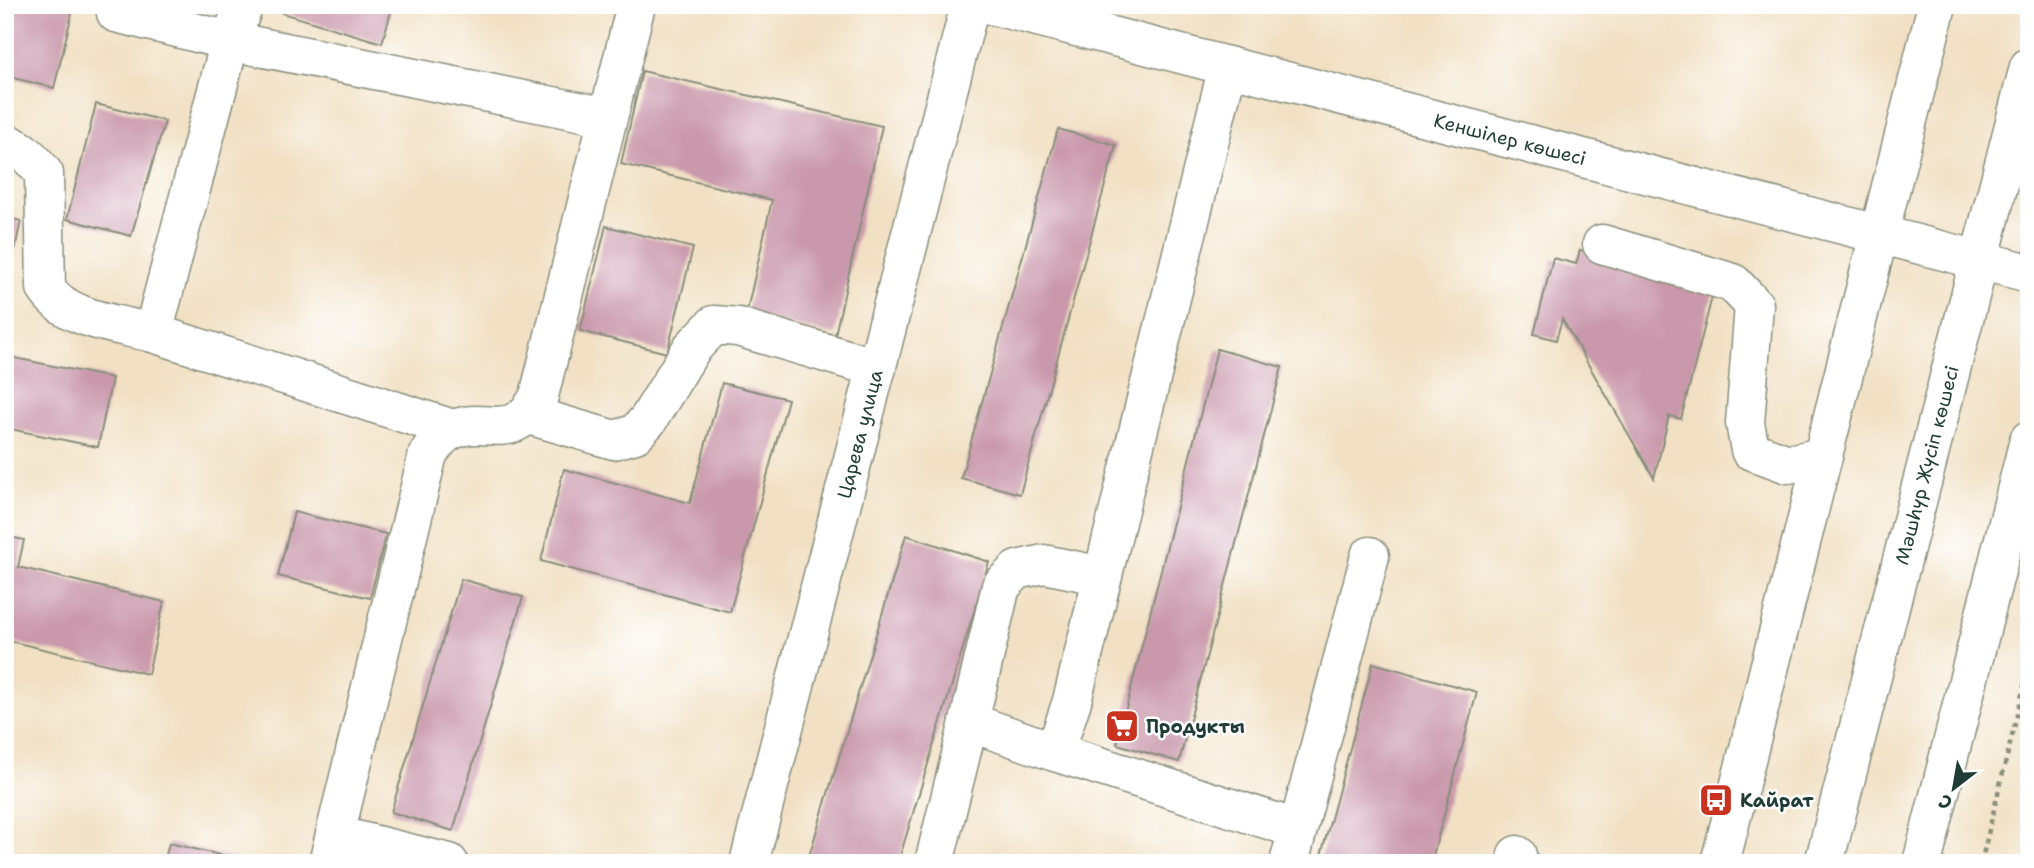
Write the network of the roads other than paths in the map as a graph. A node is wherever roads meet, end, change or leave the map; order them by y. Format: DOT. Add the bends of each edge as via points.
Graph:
graph roads {
  1 [pos="244,5"];
  2 [pos="636,5"];
  3 [pos="970,5"];
  4 [pos="991,5"];
  5 [pos="1937,5"];
  6 [pos="116,13"];
  7 [pos="230,41"];
  8 [pos="1228,66"];
  9 [pos="2029,67"];
  10 [pos="608,117"];
  11 [pos="5,143"];
  12 [pos="1879,234"];
  13 [pos="1602,244"];
  14 [pos="1980,260"];
  15 [pos="2029,272"];
  16 [pos="153,333"];
  17 [pos="877,368"];
  18 [pos="529,415"];
  19 [pos="453,429"];
  20 [pos="2029,440"];
  21 [pos="1822,457"];
  22 [pos="1370,556"];
  23 [pos="1103,576"];
  24 [pos="969,722"];
  25 [pos="1055,752"];
  26 [pos="1293,846"];
  27 [pos="331,849"];
  28 [pos="433,861"];
  29 [pos="749,863"];
  30 [pos="934,863"];
  31 [pos="1720,863"];
  32 [pos="1824,863"];
  33 [pos="1922,863"];
  1 -- 7 [label="street"];
  2 -- 10 [label="street"];
  3 -- 17 [label="street, Царева улица"];
  4 -- 8 [label="street, Кеншілер көшесі"];
  5 -- 12 [label="street"];
  6 -- 7 [label="street"];
  7 -- 10 [label="street"];
  7 -- 16 [label="street"];
  8 -- 12 [label="street, Кеншілер көшесі"];
  8 -- 23 [label="street"];
  9 -- 14 [label="street, Мәшһүр Жүсіп көшесі"];
  10 -- 18 [label="street" via="539,396"];
  11 -- 16 [label="street" via="34,160 44,174 46,288 54,301 75,312"];
  12 -- 14 [label="street, Кеншілер көшесі"];
  12 -- 21 [label="street"];
  13 -- 21 [label="street" via="1733,283 1754,305 1745,423 1750,450 1788,464"];
  14 -- 15 [label="street, Кеншілер көшесі"];
  14 -- 32 [label="street, Мәшһүр Жүсіп көшесі"];
  16 -- 19 [label="street"];
  17 -- 18 [label="street" via="738,327 714,325 692,348 635,434 614,440"];
  17 -- 29 [label="street, Царева улица"];
  18 -- 19 [label="street" via="509,425"];
  19 -- 27 [label="street" via="428,454"];
  20 -- 33 [label="street"];
  21 -- 31 [label="street"];
  22 -- 26 [label="street"];
  23 -- 24 [label="street" via="1044,564 1017,570 1001,586"];
  23 -- 25 [label="street"];
  24 -- 25 [label="street"];
  24 -- 30 [label="street"];
  25 -- 26 [label="street"];
  27 -- 28 [label="street"];
}
